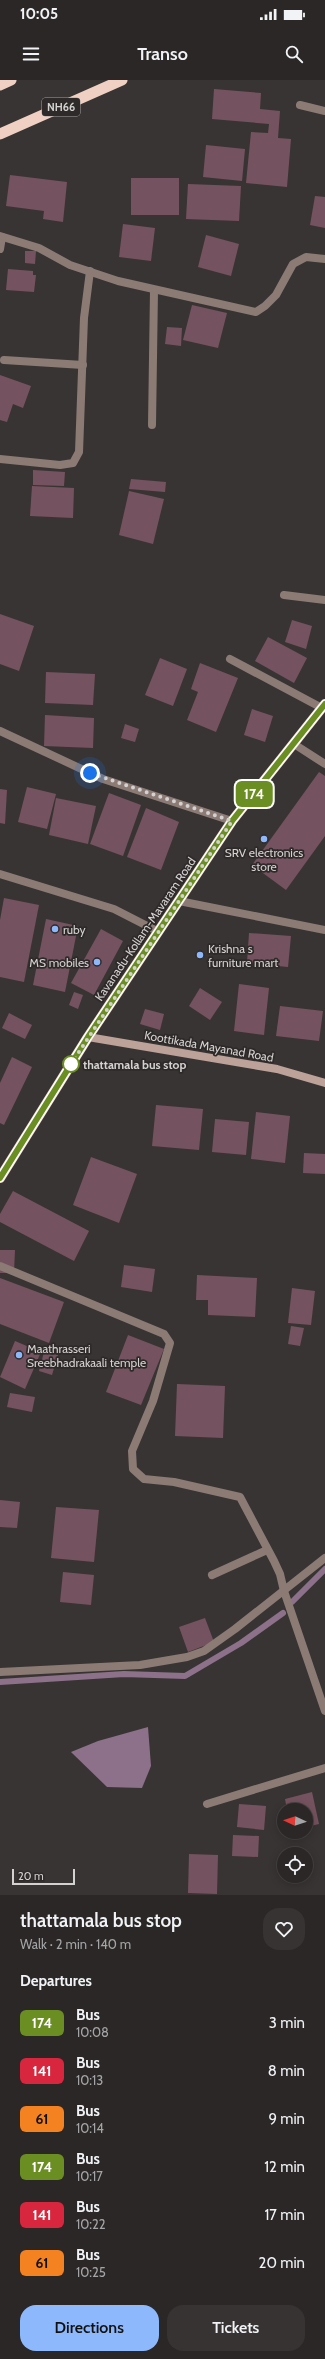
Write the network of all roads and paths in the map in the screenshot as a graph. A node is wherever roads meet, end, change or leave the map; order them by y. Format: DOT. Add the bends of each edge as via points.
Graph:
graph roads {
  1 [pos="11,80"];
  2 [pos="122,80"];
  3 [pos="0,85"];
  4 [pos="300,105"];
  5 [pos="325,111"];
  6 [pos="0,134"];
  7 [pos="1,236"];
  8 [pos="0,249"];
  9 [pos="325,259"];
  10 [pos="90,271"];
  11 [pos="154,290"];
  12 [pos="4,360"];
  13 [pos="83,365"];
  14 [pos="152,425"];
  15 [pos="0,459"];
  16 [pos="284,595"];
  17 [pos="325,600"];
  18 [pos="230,659"];
  19 [pos="323,706"];
  20 [pos="0,731"];
  21 [pos="294,744"];
  22 [pos="325,764"];
  23 [pos="232,821"];
  24 [pos="0,874"];
  25 [pos="179,901"];
  26 [pos="325,930"];
  27 [pos="159,932"];
  28 [pos="88,1037"];
  29 [pos="325,1083"];
  30 [pos="0,1178"];
  31 [pos="0,1266"];
  32 [pos="267,1550"];
  33 [pos="325,1558"];
  34 [pos="212,1575"];
  35 [pos="284,1591"];
  36 [pos="0,1672"];
  37 [pos="325,1711"];
  38 [pos="325,1768"];
  39 [pos="208,1804"];
  1 -- 3 [label="highway"];
  2 -- 6 [label="highway, NH66"];
  4 -- 5 [label="street"];
  7 -- 8 [label="street"];
  7 -- 10 [label="street" via="39,248"];
  9 -- 11 [label="street" via="306,257 293,264 276,294 256,312"];
  10 -- 11 [label="street"];
  10 -- 13 [label="street" via="84,318"];
  11 -- 14 [label="street"];
  12 -- 13 [label="street"];
  13 -- 15 [label="street" via="79,452 72,463 60,465"];
  16 -- 17 [label="street"];
  18 -- 19 [label="street"];
  19 -- 21 [label="main road, Kavanadu-Kollam-Mavaram Road"];
  20 -- 23 [label="street" via="103,779"];
  21 -- 22 [label="street"];
  21 -- 23 [label="main road, Kavanadu-Kollam-Mavaram Road"];
  23 -- 25 [label="main road, Kavanadu-Kollam-Mavaram Road"];
  24 -- 27 [label="street" via="114,909"];
  25 -- 26 [label="street"];
  25 -- 27 [label="main road, Kavanadu-Kollam-Mavaram Road"];
  27 -- 28 [label="main road, Kavanadu-Kollam-Mavaram Road"];
  28 -- 29 [label="main road, Koottikada Mayanad Road" via="277,1069"];
  28 -- 30 [label="main road, Kavanadu-Kollam-Mavaram Road"];
  31 -- 32 [label="street" via="164,1334 170,1343 153,1401 132,1451 132,1470 144,1479 174,1482 240,1497"];
  32 -- 34 [label="street"];
  32 -- 35 [label="street" via="280,1574"];
  33 -- 35 [label="street"];
  35 -- 36 [label="street" via="204,1651 187,1657 140,1665"];
  35 -- 37 [label="street"];
  38 -- 39 [label="street"];
}
